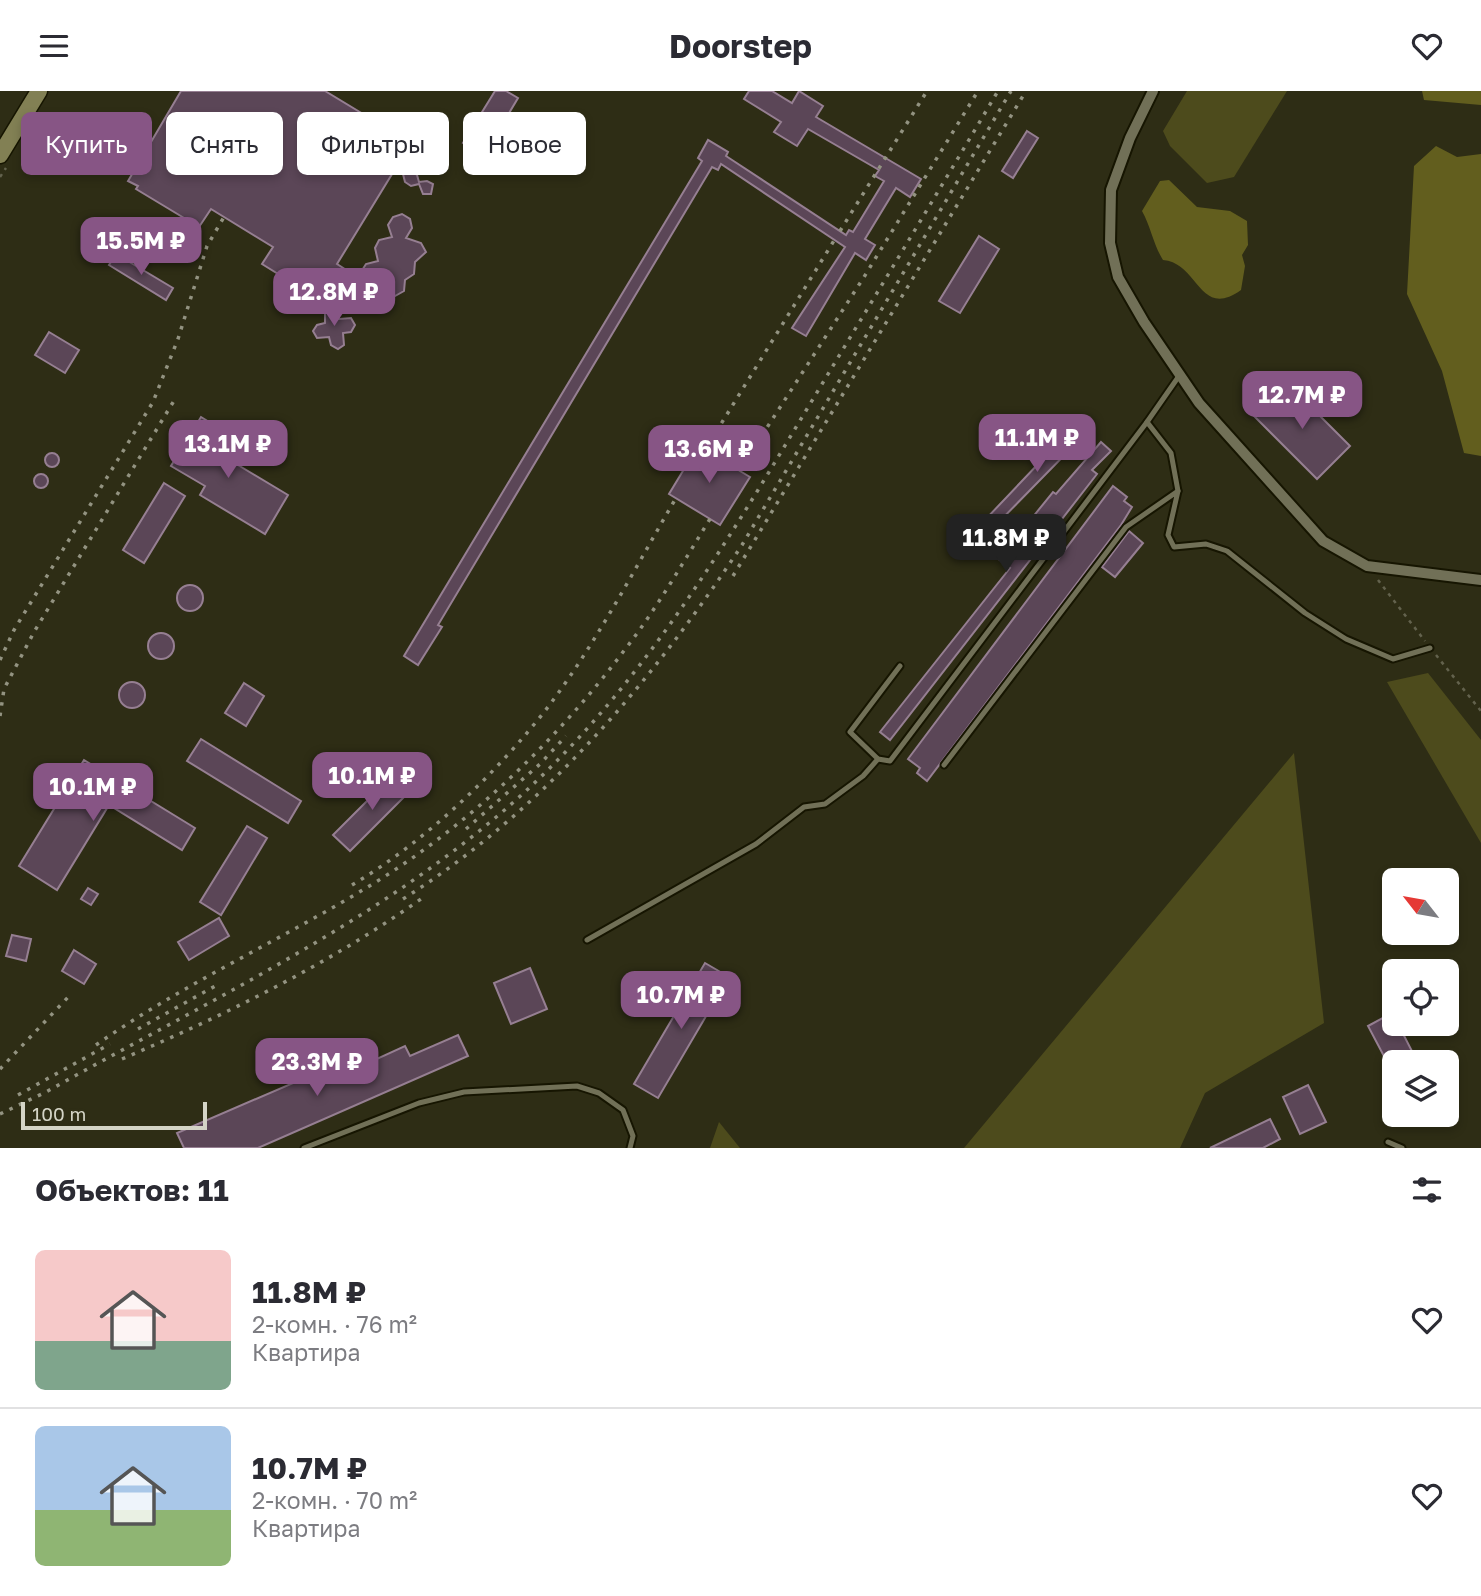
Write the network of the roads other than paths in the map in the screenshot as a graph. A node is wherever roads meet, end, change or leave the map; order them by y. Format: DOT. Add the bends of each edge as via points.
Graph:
graph roads {
  1 [pos="39,91"];
  2 [pos="1153,91"];
  3 [pos="0,156"];
  4 [pos="1181,374"];
  5 [pos="1147,422"];
  6 [pos="1178,491"];
  7 [pos="1481,580"];
  8 [pos="1430,648"];
  9 [pos="900,666"];
  10 [pos="878,759"];
  11 [pos="944,765"];
  12 [pos="587,940"];
  13 [pos="1388,1142"];
  14 [pos="304,1148"];
  15 [pos="630,1148"];
  16 [pos="1402,1148"];
  1 -- 3 [label="main road"];
  2 -- 4 [label="street" via="1111,190 1110,243 1118,277"];
  4 -- 5 [label="lane"];
  4 -- 7 [label="street" via="1199,403 1323,541 1367,566"];
  5 -- 6 [label="lane" via="1171,453"];
  5 -- 10 [label="lane" via="890,761"];
  6 -- 8 [label="lane" via="1168,535 1174,547 1206,544 1227,551 1305,613 1346,639 1393,659"];
  6 -- 11 [label="lane" via="1126,527"];
  9 -- 10 [label="lane" via="850,731"];
  10 -- 12 [label="lane" via="825,804 804,807 756,844"];
  13 -- 16 [label="lane"];
  14 -- 15 [label="lane" via="419,1103 464,1092 577,1086 599,1093 623,1110 633,1136"];
}
